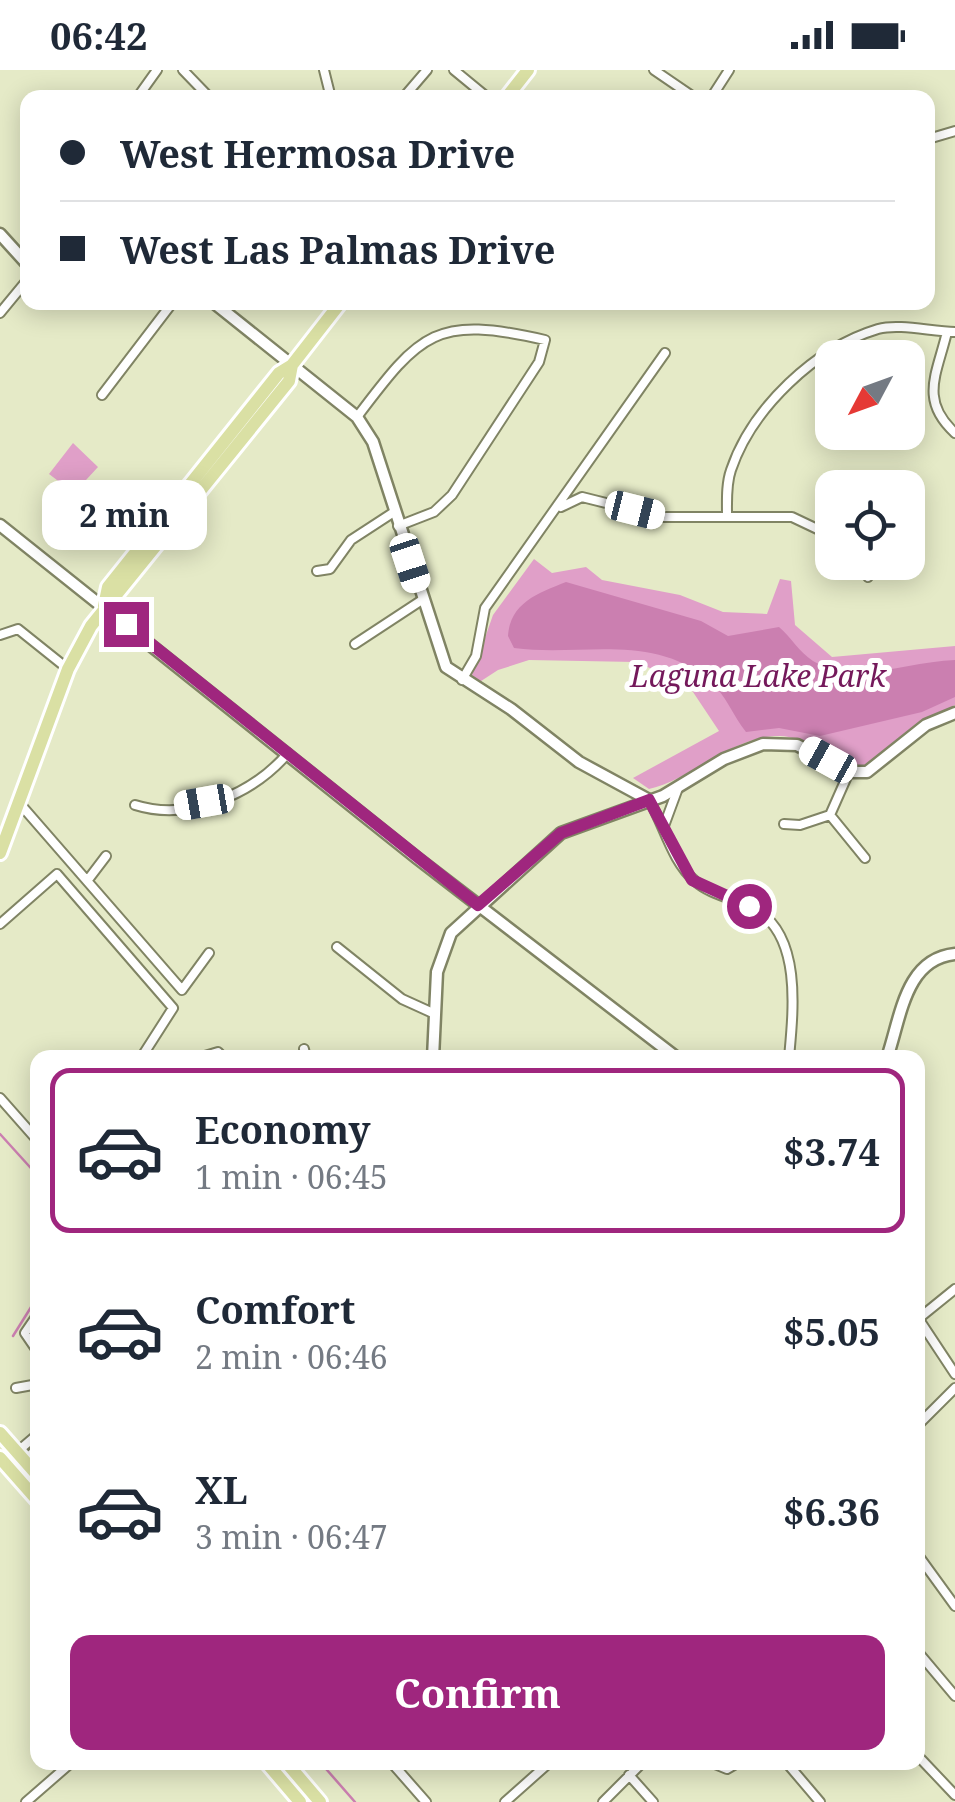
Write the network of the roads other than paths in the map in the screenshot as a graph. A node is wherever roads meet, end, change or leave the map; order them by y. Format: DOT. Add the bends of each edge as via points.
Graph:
graph roads {
  1 [pos="183,70"];
  2 [pos="427,70"];
  3 [pos="454,70"];
  4 [pos="528,70"];
  5 [pos="654,70"];
  6 [pos="202,90"];
  7 [pos="410,90"];
  8 [pos="478,90"];
  9 [pos="512,90"];
  10 [pos="683,90"];
  11 [pos="0,234"];
  12 [pos="20,256"];
  13 [pos="20,289"];
  14 [pos="167,310"];
  15 [pos="223,310"];
  16 [pos="335,310"];
  17 [pos="0,314"];
  18 [pos="951,332"];
  19 [pos="665,354"];
  20 [pos="292,365"];
  21 [pos="102,395"];
  22 [pos="357,417"];
  23 [pos="955,433"];
  24 [pos="558,509"];
  25 [pos="394,512"];
  26 [pos="726,516"];
  27 [pos="0,524"];
  28 [pos="398,526"];
  29 [pos="815,528"];
  30 [pos="317,571"];
  31 [pos="422,600"];
  32 [pos="104,606"];
  33 [pos="0,635"];
  34 [pos="355,644"];
  35 [pos="68,669"];
  36 [pos="462,680"];
  37 [pos="955,713"];
  38 [pos="288,753"];
  39 [pos="849,772"];
  40 [pos="678,788"];
  41 [pos="649,800"];
  42 [pos="135,805"];
  43 [pos="21,806"];
  44 [pos="830,815"];
  45 [pos="784,824"];
  46 [pos="664,826"];
  47 [pos="0,853"];
  48 [pos="106,856"];
  49 [pos="865,858"];
  50 [pos="87,881"];
  51 [pos="478,905"];
  52 [pos="0,924"];
  53 [pos="337,947"];
  54 [pos="209,953"];
  55 [pos="955,954"];
  56 [pos="435,1014"];
  57 [pos="146,1050"];
  58 [pos="434,1050"];
  59 [pos="667,1050"];
  60 [pos="789,1050"];
  61 [pos="890,1050"];
  62 [pos="0,1098"];
  63 [pos="30,1132"];
  64 [pos="955,1288"];
  65 [pos="925,1312"];
  66 [pos="925,1329"];
  67 [pos="955,1374"];
  68 [pos="30,1385"];
  69 [pos="16,1388"];
  70 [pos="955,1388"];
  71 [pos="925,1418"];
  72 [pos="0,1434"];
  73 [pos="30,1444"];
  74 [pos="30,1452"];
  75 [pos="20,1456"];
  76 [pos="5,1464"];
  77 [pos="30,1467"];
  78 [pos="30,1492"];
  79 [pos="925,1565"];
  80 [pos="955,1606"];
  81 [pos="925,1660"];
  82 [pos="955,1696"];
  83 [pos="925,1763"];
  84 [pos="63,1770"];
  85 [pos="273,1770"];
  86 [pos="293,1770"];
  87 [pos="398,1770"];
  88 [pos="541,1770"];
  89 [pos="634,1770"];
  90 [pos="793,1770"];
  91 [pos="629,1775"];
  92 [pos="955,1795"];
  93 [pos="26,1802"];
  94 [pos="300,1802"];
  95 [pos="320,1802"];
  96 [pos="426,1802"];
  97 [pos="504,1802"];
  98 [pos="604,1802"];
  99 [pos="653,1802"];
  100 [pos="820,1802"];
  1 -- 6 [label="street"];
  2 -- 7 [label="street"];
  3 -- 8 [label="street"];
  4 -- 9 [label="main road"];
  5 -- 10 [label="street"];
  11 -- 12 [label="street"];
  13 -- 17 [label="street"];
  14 -- 21 [label="street"];
  15 -- 20 [label="street"];
  16 -- 20 [label="main road"];
  18 -- 23 [label="street" via="932,398"];
  18 -- 26 [label="street" via="880,328 827,354 776,396 745,438 729,473"];
  19 -- 24 [label="street"];
  20 -- 22 [label="street"];
  20 -- 32 [label="main road" via="289,381"];
  22 -- 25 [label="street" via="373,442"];
  22 -- 28 [label="street" via="402,357 425,339 456,329 545,340 539,362 452,495 434,512"];
  24 -- 26 [label="street" via="582,496 662,517"];
  24 -- 36 [label="street" via="486,608 476,656"];
  25 -- 28 [label="street"];
  25 -- 30 [label="street" via="352,540 330,569"];
  26 -- 29 [label="street" via="792,517"];
  27 -- 32 [label="street"];
  28 -- 31 [label="street"];
  31 -- 34 [label="street"];
  31 -- 36 [label="street" via="441,658"];
  32 -- 35 [label="main road"];
  32 -- 38 [label="street"];
  33 -- 35 [label="street" via="18,629"];
  35 -- 43 [label="main road"];
  36 -- 41 [label="street" via="578,762"];
  37 -- 39 [label="street" via="926,726 873,769"];
  38 -- 42 [label="street" via="267,778 233,796 154,811"];
  38 -- 51 [label="street"];
  39 -- 40 [label="street" via="806,748 771,742 724,758"];
  39 -- 44 [label="street"];
  40 -- 41 [label="street"];
  40 -- 46 [label="street"];
  41 -- 46 [label="street"];
  41 -- 51 [label="street" via="561,833"];
  43 -- 47 [label="main road"];
  43 -- 50 [label="street"];
  44 -- 45 [label="street"];
  44 -- 49 [label="street"];
  46 -- 60 [label="street" via="692,880 758,911 781,936 792,994"];
  48 -- 50 [label="street"];
  50 -- 54 [label="street" via="182,990"];
  51 -- 56 [label="street" via="451,932 436,972"];
  51 -- 59 [label="street"];
  52 -- 57 [label="street" via="57,874 173,1008"];
  53 -- 56 [label="street" via="402,999"];
  55 -- 61 [label="street" via="916,970"];
  56 -- 58 [label="street"];
  62 -- 63 [label="street"];
  64 -- 65 [label="street"];
  66 -- 67 [label="street"];
  68 -- 69 [label="street"];
  70 -- 71 [label="street"];
  72 -- 75 [label="main road"];
  73 -- 75 [label="street"];
  74 -- 75 [label="street"];
  75 -- 76 [label="street"];
  75 -- 77 [label="main road"];
  76 -- 78 [label="main road"];
  79 -- 80 [label="street"];
  81 -- 82 [label="street"];
  83 -- 92 [label="street"];
  84 -- 93 [label="street"];
  85 -- 94 [label="main road"];
  86 -- 95 [label="main road"];
  87 -- 96 [label="street"];
  88 -- 97 [label="street"];
  89 -- 91 [label="street"];
  90 -- 100 [label="street"];
  91 -- 98 [label="street"];
  91 -- 99 [label="street"];
}
